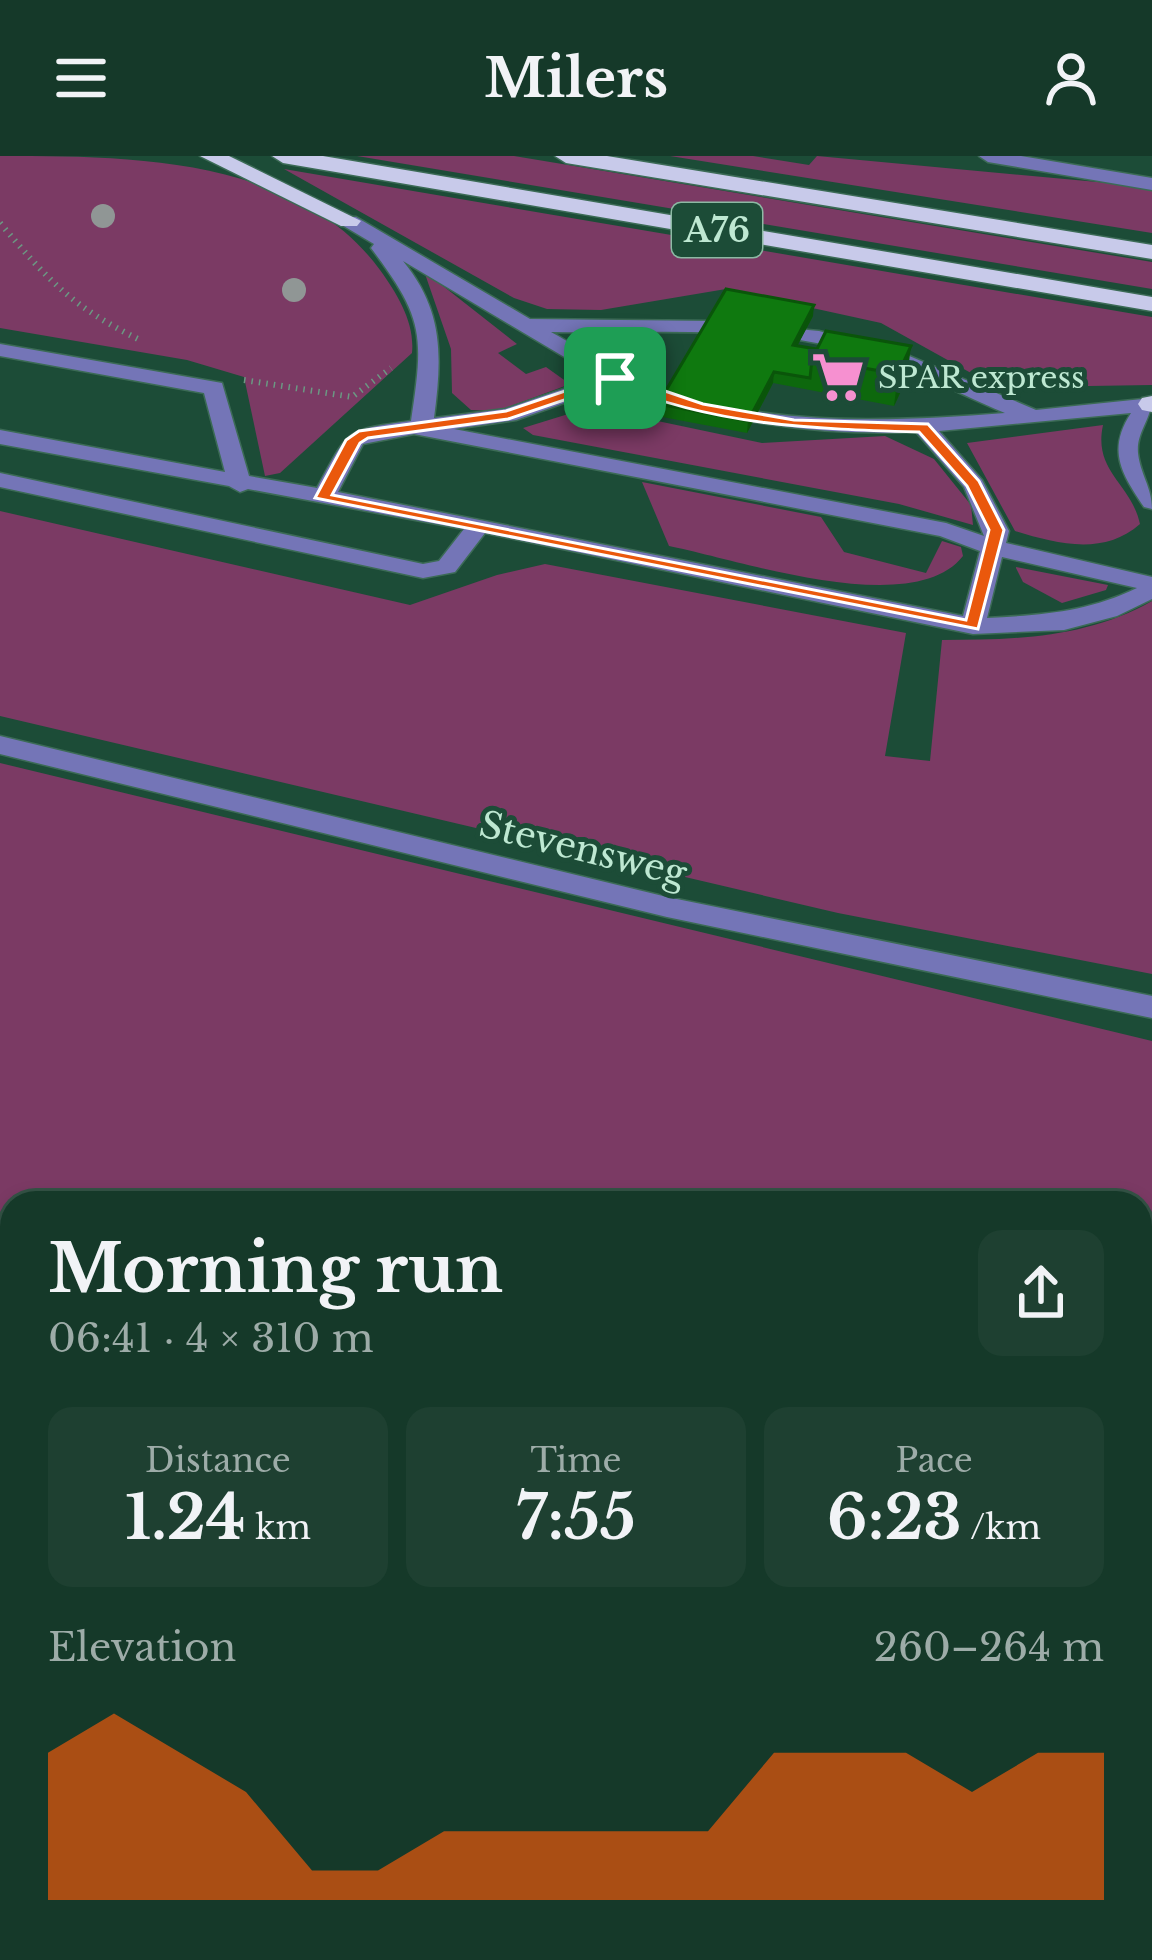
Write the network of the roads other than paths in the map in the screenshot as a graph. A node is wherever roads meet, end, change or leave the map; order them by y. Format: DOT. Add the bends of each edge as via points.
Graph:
graph roads {
  1 [pos="211,156"];
  2 [pos="283,156"];
  3 [pos="566,156"];
  4 [pos="988,156"];
  5 [pos="1152,184"];
  6 [pos="349,221"];
  7 [pos="1152,252"];
  8 [pos="1152,304"];
  9 [pos="526,325"];
  10 [pos="0,350"];
  11 [pos="615,378"];
  12 [pos="1151,404"];
  13 [pos="1034,417"];
  14 [pos="923,428"];
  15 [pos="421,429"];
  16 [pos="0,437"];
  17 [pos="0,480"];
  18 [pos="240,485"];
  19 [pos="322,498"];
  20 [pos="1152,502"];
  21 [pos="479,525"];
  22 [pos="995,548"];
  23 [pos="1152,587"];
  24 [pos="973,626"];
  25 [pos="0,745"];
  26 [pos="1152,1007"];
  1 -- 6 [label="highway"];
  2 -- 8 [label="highway, A76"];
  3 -- 7 [label="highway, A76"];
  4 -- 5 [label="street"];
  6 -- 9 [label="street"];
  6 -- 15 [label="street" via="423,302 431,329"];
  9 -- 11 [label="street"];
  9 -- 13 [label="street" via="822,338"];
  10 -- 18 [label="street" via="214,388"];
  11 -- 14 [label="street" via="680,402 794,424"];
  11 -- 15 [label="street" via="508,415"];
  12 -- 13 [label="street"];
  12 -- 20 [label="street" via="1125,440 1132,472"];
  13 -- 14 [label="street"];
  14 -- 22 [label="street" via="989,509"];
  15 -- 19 [label="street" via="354,440"];
  15 -- 22 [label="street" via="946,530"];
  16 -- 18 [label="street"];
  17 -- 21 [label="street" via="423,571 447,567"];
  18 -- 19 [label="street"];
  19 -- 21 [label="street"];
  21 -- 24 [label="street"];
  22 -- 23 [label="street"];
  22 -- 24 [label="street"];
  23 -- 24 [label="street" via="1108,611 1064,622"];
  25 -- 26 [label="street, Stevensweg" via="667,907"];
}
